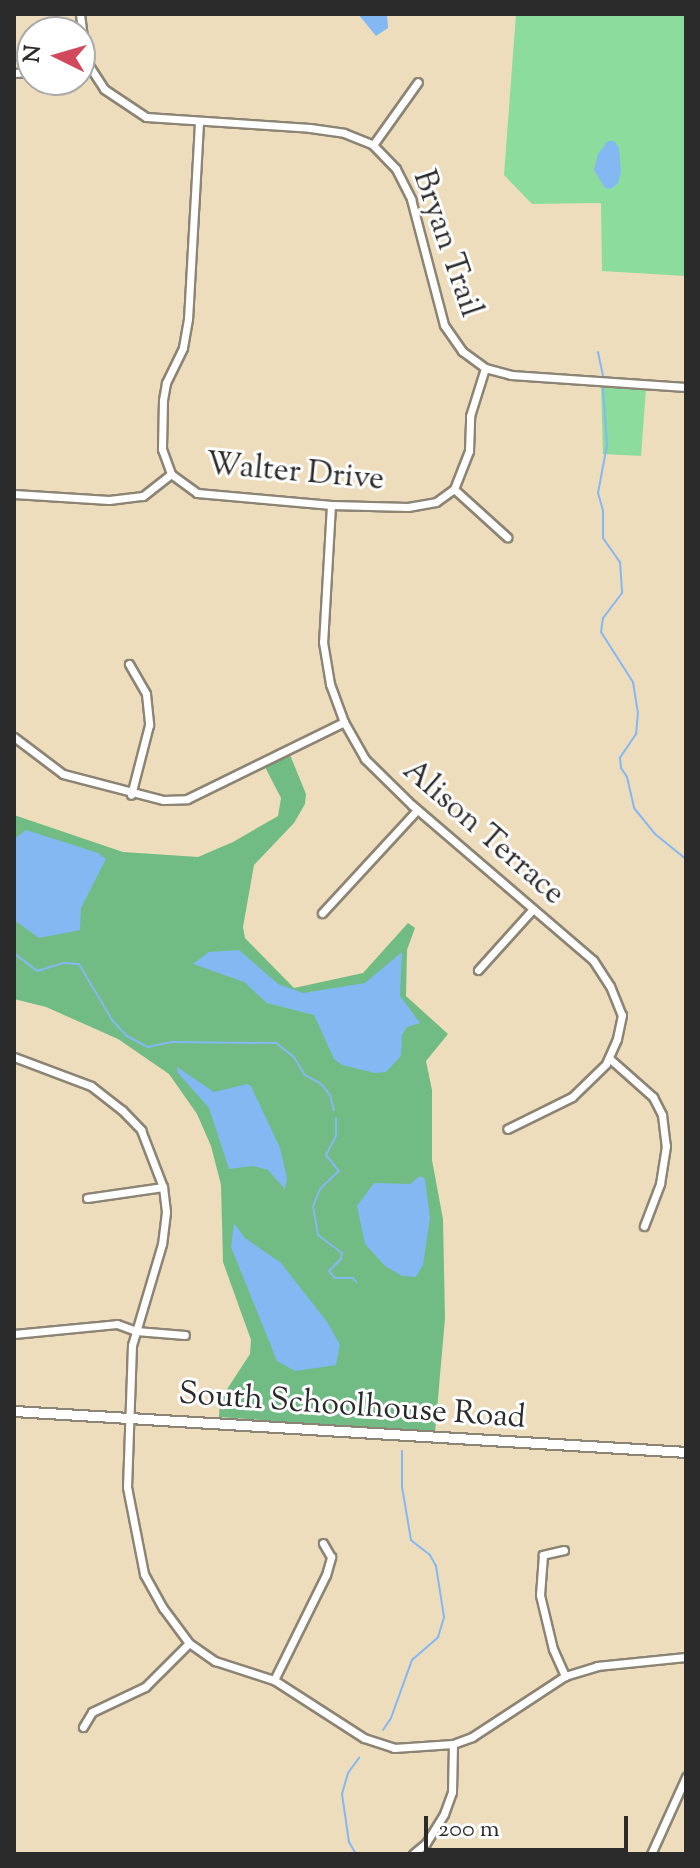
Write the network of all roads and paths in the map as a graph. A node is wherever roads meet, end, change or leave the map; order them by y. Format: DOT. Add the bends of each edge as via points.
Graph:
graph roads {
  1 [pos="96,78"];
  2 [pos="418,82"];
  3 [pos="199,123"];
  4 [pos="373,145"];
  5 [pos="485,368"];
  6 [pos="686,387"];
  7 [pos="171,474"];
  8 [pos="454,489"];
  9 [pos="14,494"];
  10 [pos="331,505"];
  11 [pos="507,537"];
  12 [pos="129,664"];
  13 [pos="344,722"];
  14 [pos="14,737"];
  15 [pos="131,795"];
  16 [pos="417,810"];
  17 [pos="533,909"];
  18 [pos="322,913"];
  19 [pos="478,970"];
  20 [pos="14,1057"];
  21 [pos="609,1058"];
  22 [pos="507,1129"];
  23 [pos="163,1187"];
  24 [pos="87,1198"];
  25 [pos="644,1226"];
  26 [pos="136,1331"];
  27 [pos="14,1334"];
  28 [pos="185,1335"];
  29 [pos="14,1411"];
  30 [pos="132,1418"];
  31 [pos="686,1452"];
  32 [pos="323,1543"];
  33 [pos="564,1550"];
  34 [pos="189,1643"];
  35 [pos="686,1657"];
  36 [pos="565,1676"];
  37 [pos="274,1680"];
  38 [pos="83,1727"];
  39 [pos="453,1744"];
  40 [pos="686,1777"];
  41 [pos="413,1854"];
  42 [pos="651,1854"];
  1 -- 3 [label="street, Bryan Trail" via="146,117"];
  2 -- 4 [label="street"];
  3 -- 4 [label="street, Bryan Trail" via="310,128 344,133"];
  3 -- 7 [label="street, Walter Drive" via="188,319 163,400 162,449"];
  4 -- 5 [label="street, Bryan Trail" via="396,169 411,199 444,325 462,351"];
  5 -- 6 [label="street" via="511,375"];
  5 -- 8 [label="street" via="470,416 469,451"];
  7 -- 9 [label="street" via="143,496 109,500"];
  7 -- 10 [label="street, Walter Drive" via="197,493"];
  8 -- 10 [label="street, Walter Drive" via="436,502 408,507"];
  8 -- 11 [label="street"];
  10 -- 13 [label="street, Alison Terrace" via="323,642"];
  12 -- 15 [label="street" via="146,694 149,725"];
  13 -- 15 [label="street" via="187,799"];
  13 -- 16 [label="street, Alison Terrace" via="365,759"];
  14 -- 15 [label="street" via="63,774"];
  16 -- 17 [label="street, Alison Terrace"];
  16 -- 18 [label="street"];
  17 -- 19 [label="street"];
  17 -- 21 [label="street, Alison Terrace" via="593,960 610,986 622,1015"];
  20 -- 23 [label="street" via="91,1086 122,1110 141,1130"];
  21 -- 22 [label="street, Alison Terrace" via="572,1097"];
  21 -- 25 [label="street" via="653,1097 662,1115 666,1146 660,1184"];
  23 -- 24 [label="street"];
  23 -- 26 [label="street" via="162,1244"];
  26 -- 27 [label="street" via="117,1324"];
  26 -- 28 [label="street"];
  26 -- 30 [label="street"];
  29 -- 30 [label="street, South Schoolhouse Road"];
  30 -- 31 [label="street, South Schoolhouse Road"];
  30 -- 34 [label="street" via="127,1487 144,1574"];
  32 -- 37 [label="street" via="331,1557 326,1575"];
  33 -- 36 [label="street" via="543,1555 540,1595"];
  34 -- 37 [label="street" via="215,1661"];
  34 -- 38 [label="street" via="145,1687 92,1712"];
  35 -- 36 [label="street" via="610,1664"];
  36 -- 39 [label="street" via="492,1727"];
  37 -- 39 [label="street" via="364,1738 394,1748"];
  39 -- 41 [label="street" via="452,1792 432,1834"];
  40 -- 42 [label="street"];
}
